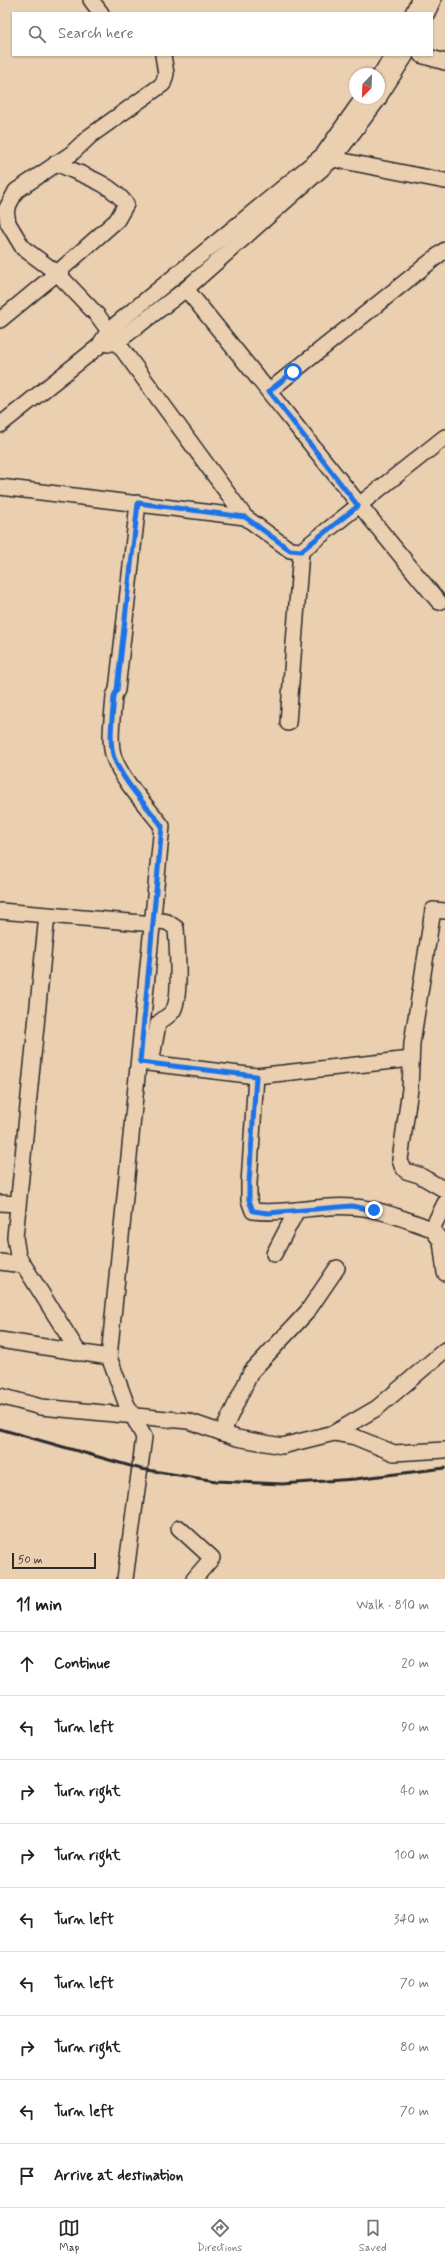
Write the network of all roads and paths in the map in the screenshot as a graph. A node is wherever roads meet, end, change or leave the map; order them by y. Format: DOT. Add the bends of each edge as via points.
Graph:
graph roads {
  1 [pos="91,0"];
  2 [pos="419,0"];
  3 [pos="433,0"];
  4 [pos="100,12"];
  5 [pos="413,12"];
  6 [pos="427,12"];
  7 [pos="163,56"];
  8 [pos="392,56"];
  9 [pos="405,56"];
  10 [pos="424,56"];
  11 [pos="445,62"];
  12 [pos="385,68"];
  13 [pos="385,88"];
  14 [pos="360,104"];
  15 [pos="374,104"];
  16 [pos="328,157"];
  17 [pos="56,163"];
  18 [pos="445,181"];
  19 [pos="445,250"];
  20 [pos="57,274"];
  21 [pos="186,289"];
  22 [pos="0,320"];
  23 [pos="113,336"];
  24 [pos="269,391"];
  25 [pos="0,425"];
  26 [pos="445,437"];
  27 [pos="0,487"];
  28 [pos="138,503"];
  29 [pos="358,506"];
  30 [pos="245,517"];
  31 [pos="301,551"];
  32 [pos="439,602"];
  33 [pos="288,723"];
  34 [pos="0,911"];
  35 [pos="445,911"];
  36 [pos="47,915"];
  37 [pos="154,922"];
  38 [pos="410,1059"];
  39 [pos="146,1062"];
  40 [pos="256,1076"];
  41 [pos="445,1190"];
  42 [pos="0,1203"];
  43 [pos="445,1203"];
  44 [pos="17,1204"];
  45 [pos="297,1210"];
  46 [pos="432,1229"];
  47 [pos="274,1254"];
  48 [pos="0,1262"];
  49 [pos="23,1265"];
  50 [pos="337,1268"];
  51 [pos="445,1273"];
  52 [pos="0,1340"];
  53 [pos="445,1350"];
  54 [pos="79,1353"];
  55 [pos="109,1357"];
  56 [pos="0,1396"];
  57 [pos="132,1415"];
  58 [pos="222,1433"];
  59 [pos="334,1433"];
  60 [pos="445,1450"];
  61 [pos="179,1528"];
  62 [pos="125,1579"];
  63 [pos="194,1579"];
  1 -- 4 [label="street"];
  2 -- 5 [label="street"];
  3 -- 6 [label="street"];
  7 -- 17 [label="street" via="166,74 163,84"];
  8 -- 12 [label="street"];
  9 -- 13 [label="street"];
  10 -- 11 [label="street"];
  14 -- 16 [label="street"];
  15 -- 16 [label="street"];
  16 -- 18 [label="street"];
  16 -- 21 [label="street"];
  16 -- 23 [label="street"];
  17 -- 20 [label="street" via="16,191 6,210 8,223 23,248"];
  17 -- 20 [label="street" via="98,182 120,196 126,204 117,220"];
  19 -- 24 [label="street"];
  20 -- 22 [label="street"];
  20 -- 23 [label="street"];
  21 -- 23 [label="street"];
  21 -- 24 [label="street"];
  23 -- 25 [label="street"];
  23 -- 30 [label="street"];
  24 -- 29 [label="street"];
  26 -- 29 [label="street"];
  27 -- 28 [label="street"];
  28 -- 30 [label="street"];
  28 -- 37 [label="street" via="117,690 114,696 112,743 114,757 124,776 162,826"];
  29 -- 31 [label="street"];
  29 -- 32 [label="street"];
  30 -- 31 [label="street" via="290,550"];
  31 -- 33 [label="street"];
  34 -- 36 [label="street"];
  35 -- 38 [label="street" via="433,910"];
  36 -- 37 [label="street"];
  36 -- 44 [label="street"];
  37 -- 39 [label="street"];
  37 -- 39 [label="street" via="167,922 176,928 176,1004 172,1012 158,1024"];
  38 -- 40 [label="street"];
  38 -- 41 [label="street" via="410,1089 400,1160 406,1171 419,1175"];
  39 -- 40 [label="street"];
  39 -- 55 [label="street"];
  40 -- 45 [label="street" via="249,1200 253,1211 268,1213"];
  42 -- 44 [label="street"];
  43 -- 46 [label="street"];
  44 -- 49 [label="street" via="14,1237 18,1256"];
  45 -- 46 [label="street" via="351,1206 374,1210"];
  45 -- 47 [label="street"];
  46 -- 51 [label="street" via="441,1241"];
  48 -- 49 [label="street"];
  49 -- 54 [label="street"];
  50 -- 58 [label="street" via="307,1312 251,1372"];
  52 -- 54 [label="street"];
  53 -- 59 [label="street" via="377,1408"];
  54 -- 55 [label="street"];
  55 -- 57 [label="street"];
  56 -- 57 [label="street" via="40,1407"];
  57 -- 58 [label="street" via="188,1422"];
  57 -- 62 [label="street" via="144,1437"];
  58 -- 59 [label="street" via="282,1446"];
  59 -- 60 [label="street" via="355,1437 394,1453"];
  61 -- 63 [label="street" via="212,1558"];
}
